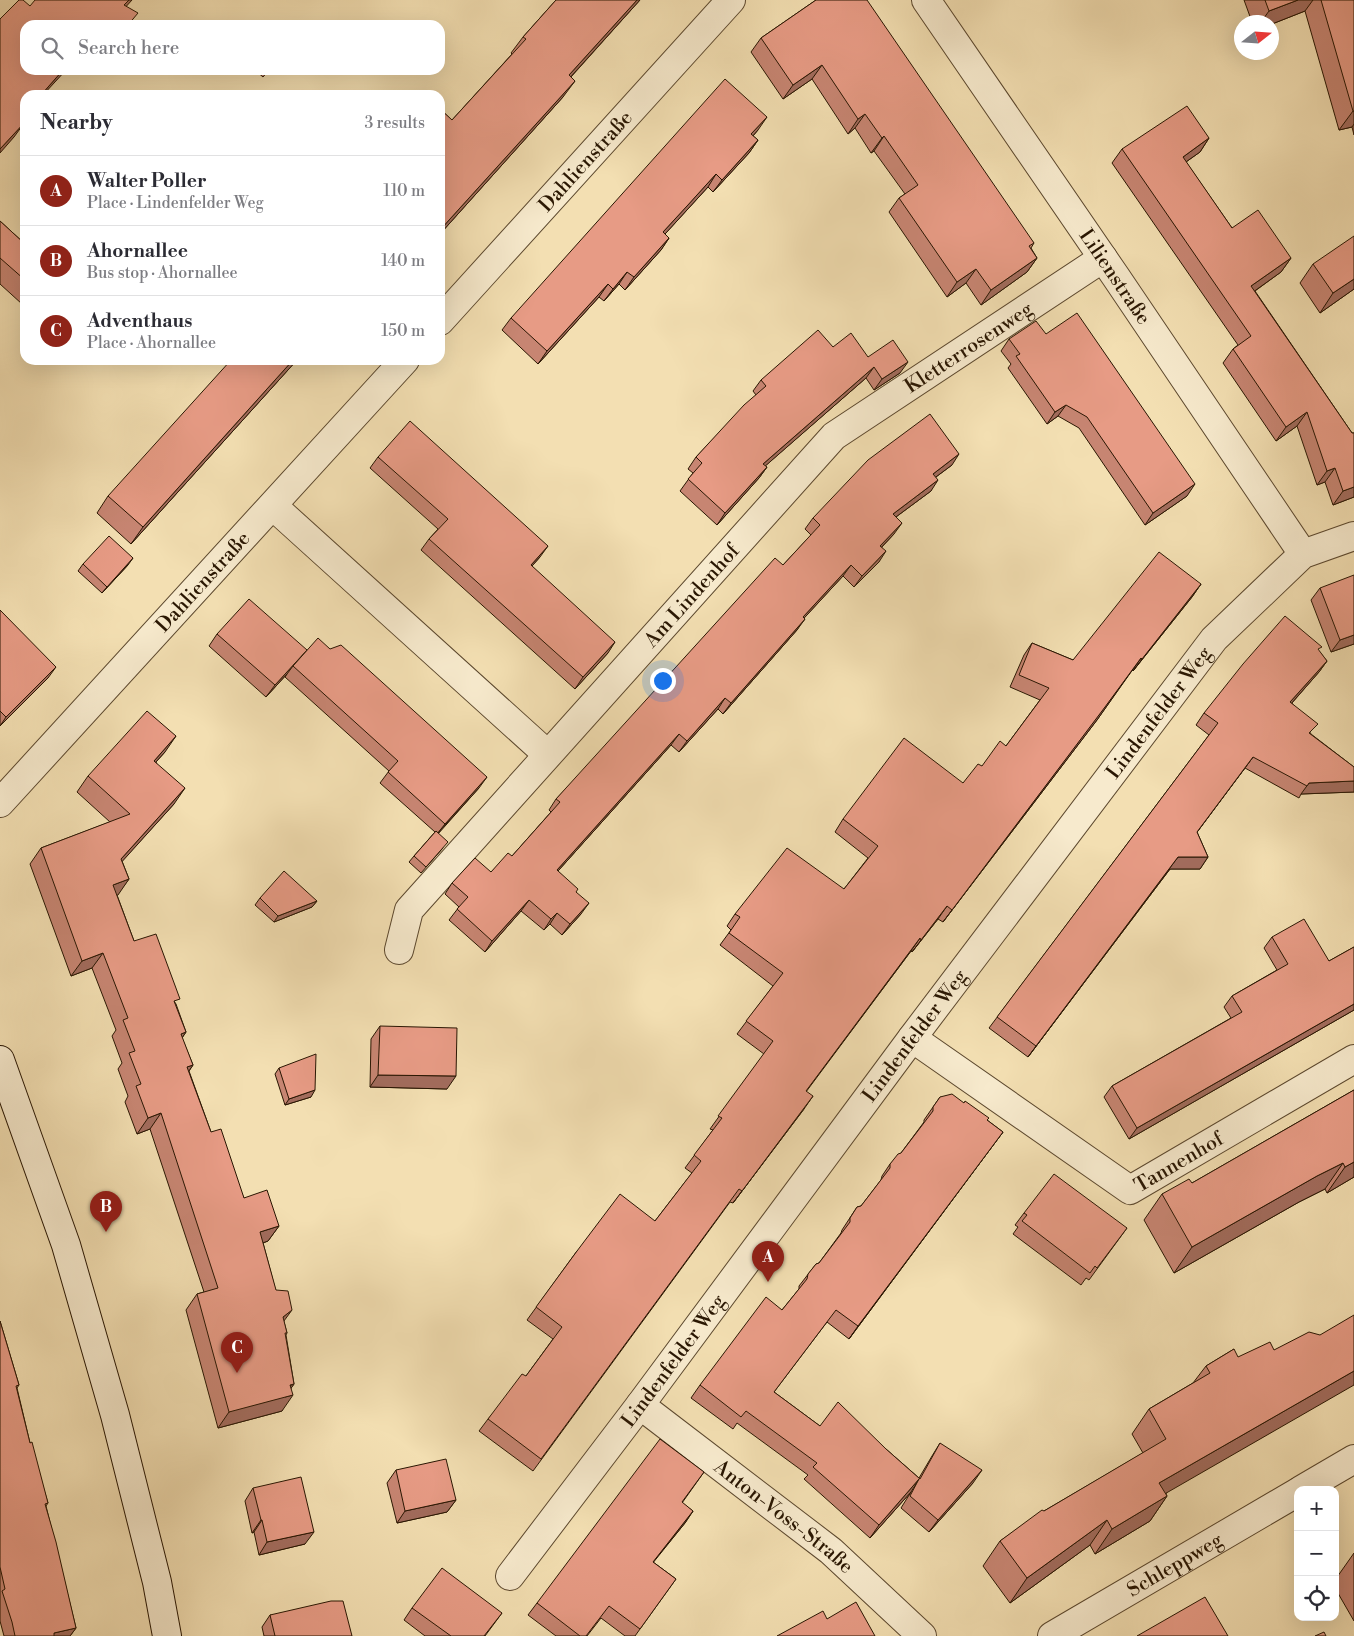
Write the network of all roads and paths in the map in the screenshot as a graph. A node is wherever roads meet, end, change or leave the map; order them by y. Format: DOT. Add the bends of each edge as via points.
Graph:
graph roads {
  1 [pos="731,0"];
  2 [pos="926,0"];
  3 [pos="1103,258"];
  4 [pos="445,315"];
  5 [pos="400,365"];
  6 [pos="834,436"];
  7 [pos="273,506"];
  8 [pos="1354,536"];
  9 [pos="1302,554"];
  10 [pos="547,754"];
  11 [pos="0,803"];
  12 [pos="399,950"];
  13 [pos="912,1038"];
  14 [pos="1354,1059"];
  15 [pos="0,1060"];
  16 [pos="640,1405"];
  17 [pos="1354,1459"];
  18 [pos="1308,1486"];
  19 [pos="1294,1494"];
  20 [pos="510,1576"];
  21 [pos="167,1636"];
  22 [pos="922,1636"];
  23 [pos="1052,1636"];
  1 -- 4 [label="street, Dahlienstraße"];
  2 -- 3 [label="street, Lilienstraße"];
  3 -- 6 [label="street, Kletterrosenweg"];
  3 -- 9 [label="street, Lilienstraße"];
  5 -- 7 [label="street, Dahlienstraße"];
  6 -- 10 [label="street, Am Lindenhof"];
  7 -- 10 [label="street"];
  7 -- 11 [label="street, Dahlienstraße"];
  8 -- 9 [label="street, Lindenfelder Weg"];
  9 -- 13 [label="street, Lindenfelder Weg" via="1214,639"];
  10 -- 12 [label="street, Am Lindenhof" via="409,910"];
  13 -- 14 [label="street, Tannenhof" via="1130,1190"];
  13 -- 16 [label="street, Lindenfelder Weg"];
  15 -- 21 [label="street" via="66,1245 115,1415 157,1582"];
  16 -- 20 [label="street, Lindenfelder Weg"];
  16 -- 22 [label="street, Anton-Voss-Straße" via="832,1551"];
  17 -- 18 [label="street"];
  19 -- 23 [label="street, Schleppweg"];
}
